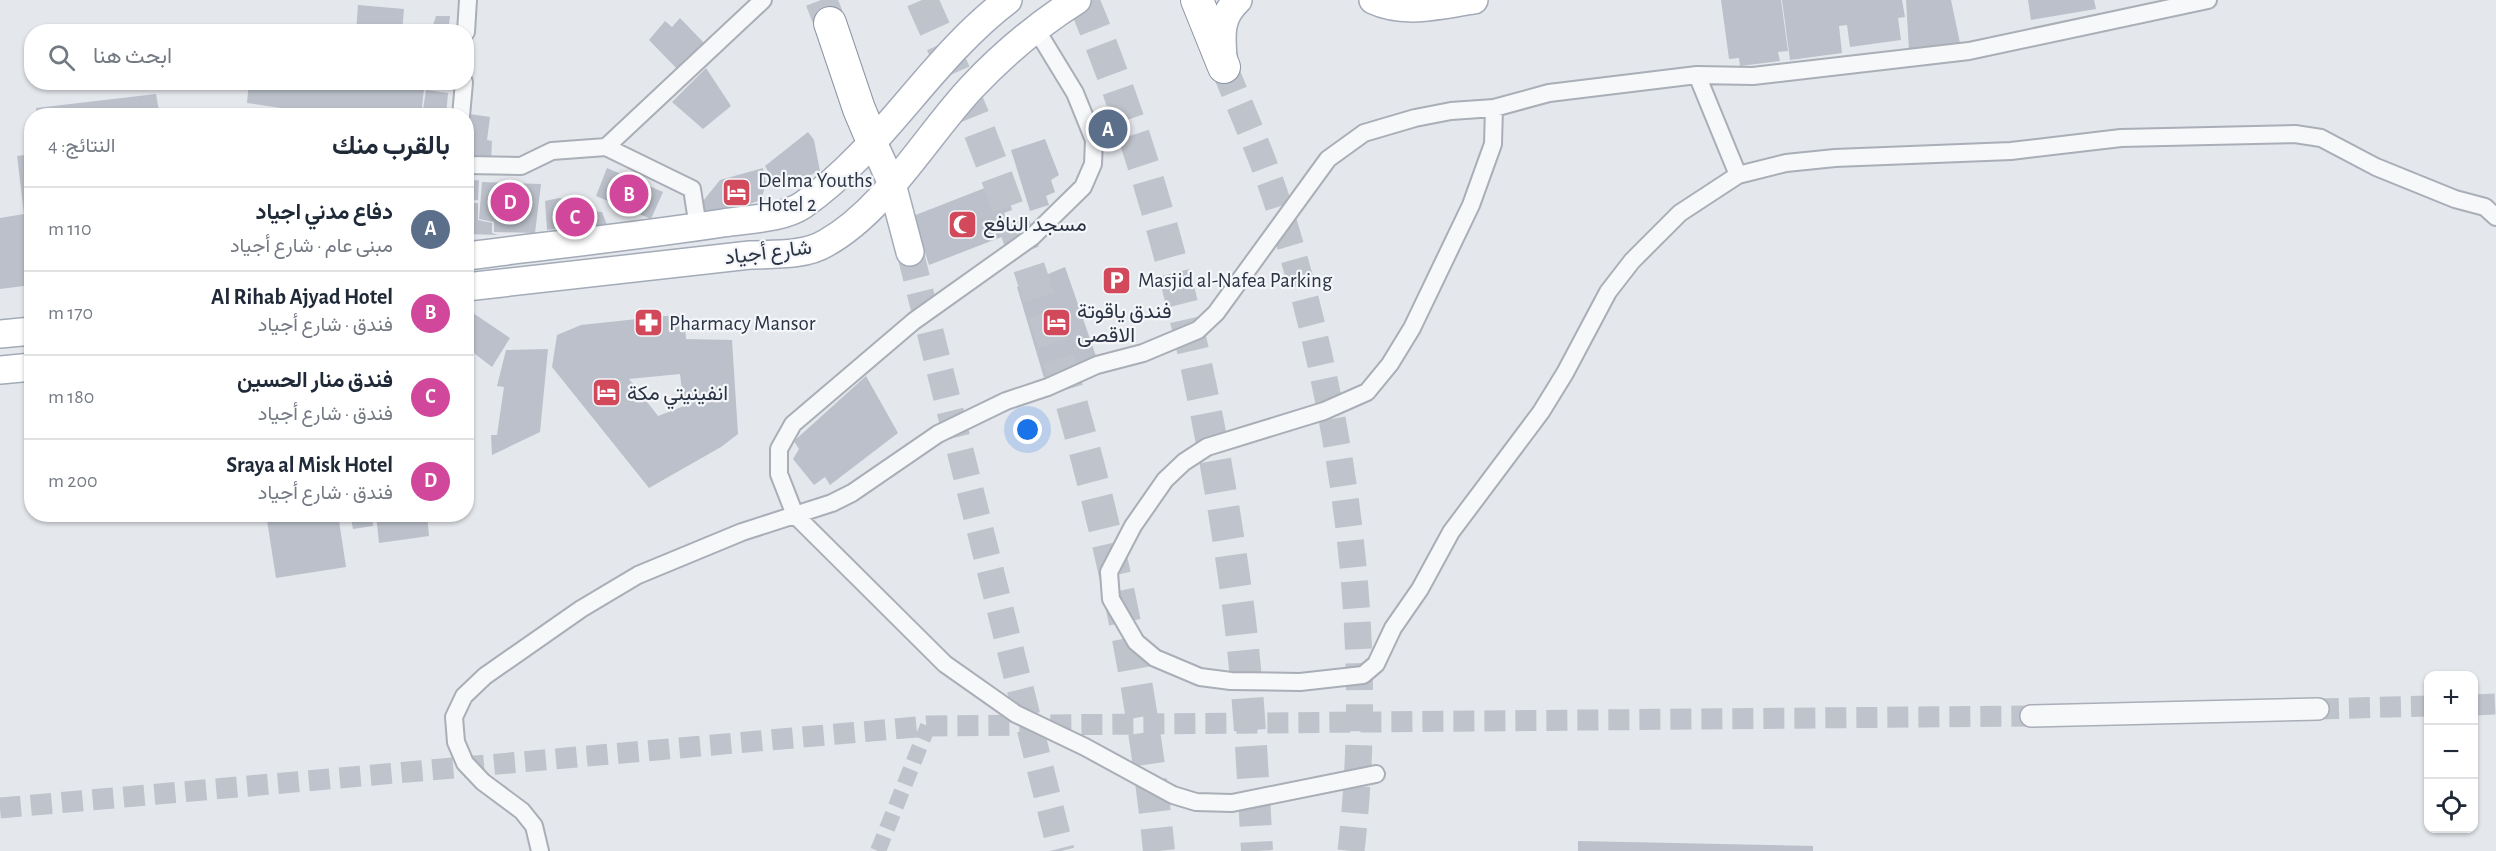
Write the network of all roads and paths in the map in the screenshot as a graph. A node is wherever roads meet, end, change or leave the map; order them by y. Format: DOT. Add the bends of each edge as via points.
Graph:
graph roads {
  1 [pos="468,0"];
  2 [pos="763,0"];
  3 [pos="1008,0"];
  4 [pos="1077,0"];
  5 [pos="1197,0"];
  6 [pos="1238,0"];
  7 [pos="1372,0"];
  8 [pos="1474,0"];
  9 [pos="2208,0"];
  10 [pos="830,23"];
  11 [pos="466,24"];
  12 [pos="1036,29"];
  13 [pos="1224,67"];
  14 [pos="1697,75"];
  15 [pos="464,90"];
  16 [pos="462,108"];
  17 [pos="1494,108"];
  18 [pos="873,142"];
  19 [pos="606,147"];
  20 [pos="474,165"];
  21 [pos="1738,175"];
  22 [pos="892,184"];
  23 [pos="2492,209"];
  24 [pos="698,227"];
  25 [pos="910,252"];
  26 [pos="474,255"];
  27 [pos="474,286"];
  28 [pos="24,332"];
  29 [pos="0,334"];
  30 [pos="24,368"];
  31 [pos="0,370"];
  32 [pos="795,515"];
  33 [pos="2318,709"];
  34 [pos="2031,716"];
  35 [pos="1376,774"];
  36 [pos="540,851"];
  1 -- 11 [label="street"];
  2 -- 19 [label="street"];
  3 -- 18 [label="main road, شارع أجياد" via="929,75"];
  4 -- 12 [label="main road, شارع أجياد"];
  5 -- 13 [label="highway"];
  6 -- 13 [label="main road" via="1228,9 1221,27"];
  7 -- 8 [label="main road" via="1412,9"];
  9 -- 14 [label="street" via="1969,51 1753,76"];
  10 -- 18 [label="highway"];
  12 -- 22 [label="main road, شارع أجياد" via="971,88"];
  12 -- 32 [label="street" via="1075,93 1094,140 1093,164 1083,187 1032,237 915,321 793,424 779,449 779,474"];
  14 -- 17 [label="street" via="1549,93"];
  14 -- 21 [label="street"];
  15 -- 16 [label="street"];
  17 -- 21 [label="street" via="1493,144 1471,205 1412,328 1367,392 1324,411 1207,447 1165,480 1133,526 1109,572 1111,599 1136,642 1155,658 1200,677 1231,681 1300,682 1363,675 1376,664 1393,628 1451,532 1541,412 1608,292 1632,261 1680,213"];
  17 -- 32 [label="street" via="1451,111 1364,133 1328,159 1216,314 1198,330 1006,401 938,434 852,493"];
  18 -- 22 [label="main road"];
  18 -- 24 [label="main road, شارع أجياد" via="800,207 775,215"];
  19 -- 20 [label="street" via="552,151 521,166"];
  19 -- 24 [label="street" via="692,189"];
  21 -- 23 [label="street" via="1786,163 1835,158 2011,151 2121,138 2295,134 2321,138 2376,167 2455,199"];
  22 -- 25 [label="main road"];
  22 -- 27 [label="main road, شارع أجياد" via="851,226 824,245 789,254"];
  24 -- 26 [label="main road, شارع أجياد"];
  28 -- 29 [label="main road"];
  30 -- 31 [label="main road"];
  32 -- 35 [label="street" via="945,664 1016,714 1173,795 1196,802 1232,803"];
  32 -- 36 [label="street" via="742,532 638,575 508,659 464,696 454,717 456,742 465,763 522,811 534,826"];
  33 -- 34 [label="street"];
}
